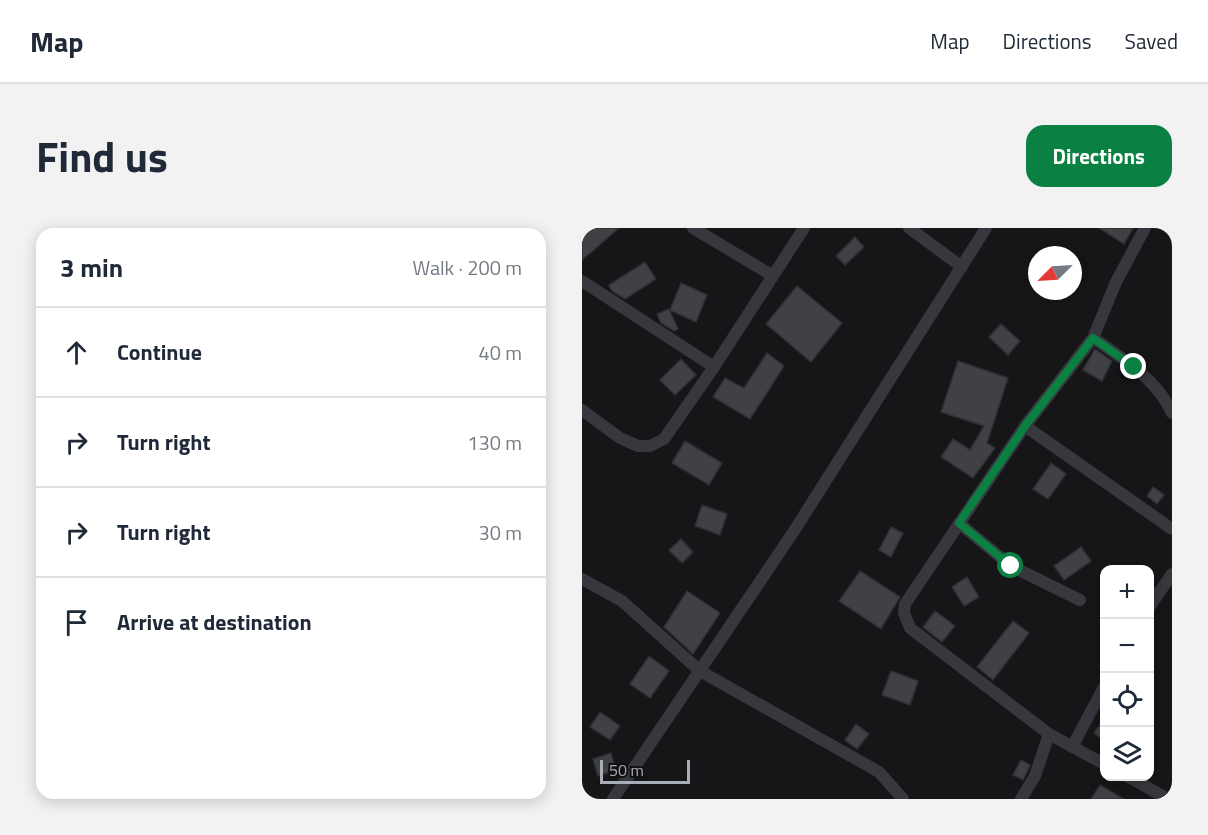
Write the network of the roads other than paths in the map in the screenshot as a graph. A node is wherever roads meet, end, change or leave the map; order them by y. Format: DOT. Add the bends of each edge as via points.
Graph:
graph roads {
  1 [pos="693,228"];
  2 [pos="804,228"];
  3 [pos="909,228"];
  4 [pos="986,228"];
  5 [pos="1145,228"];
  6 [pos="962,267"];
  7 [pos="773,276"];
  8 [pos="582,281"];
  9 [pos="1093,338"];
  10 [pos="714,367"];
  11 [pos="582,410"];
  12 [pos="1172,413"];
  13 [pos="1025,426"];
  14 [pos="959,523"];
  15 [pos="1172,529"];
  16 [pos="1172,574"];
  17 [pos="582,579"];
  18 [pos="1154,599"];
  19 [pos="1080,600"];
  20 [pos="700,671"];
  21 [pos="1100,694"];
  22 [pos="1049,734"];
  23 [pos="1072,747"];
  24 [pos="1100,762"];
  25 [pos="1133,781"];
  26 [pos="1172,791"];
  27 [pos="613,799"];
  28 [pos="903,799"];
  29 [pos="1021,799"];
  30 [pos="1167,799"];
  1 -- 7 [label="street"];
  2 -- 7 [label="street"];
  3 -- 6 [label="street"];
  4 -- 6 [label="street"];
  5 -- 9 [label="street" via="1116,282"];
  6 -- 20 [label="street"];
  7 -- 10 [label="street"];
  8 -- 10 [label="street"];
  9 -- 12 [label="street" via="1134,367 1155,387"];
  9 -- 13 [label="street"];
  10 -- 11 [label="street" via="664,439 650,447 620,438"];
  13 -- 14 [label="street"];
  13 -- 15 [label="street"];
  14 -- 19 [label="street" via="1011,566"];
  14 -- 22 [label="street" via="904,604 904,614 910,628"];
  16 -- 18 [label="street"];
  17 -- 20 [label="street" via="622,601"];
  20 -- 27 [label="street"];
  20 -- 28 [label="street" via="879,772"];
  21 -- 23 [label="street"];
  22 -- 23 [label="street"];
  22 -- 29 [label="street" via="1035,776"];
  23 -- 24 [label="street"];
  25 -- 30 [label="street"];
  26 -- 30 [label="street"];
}
